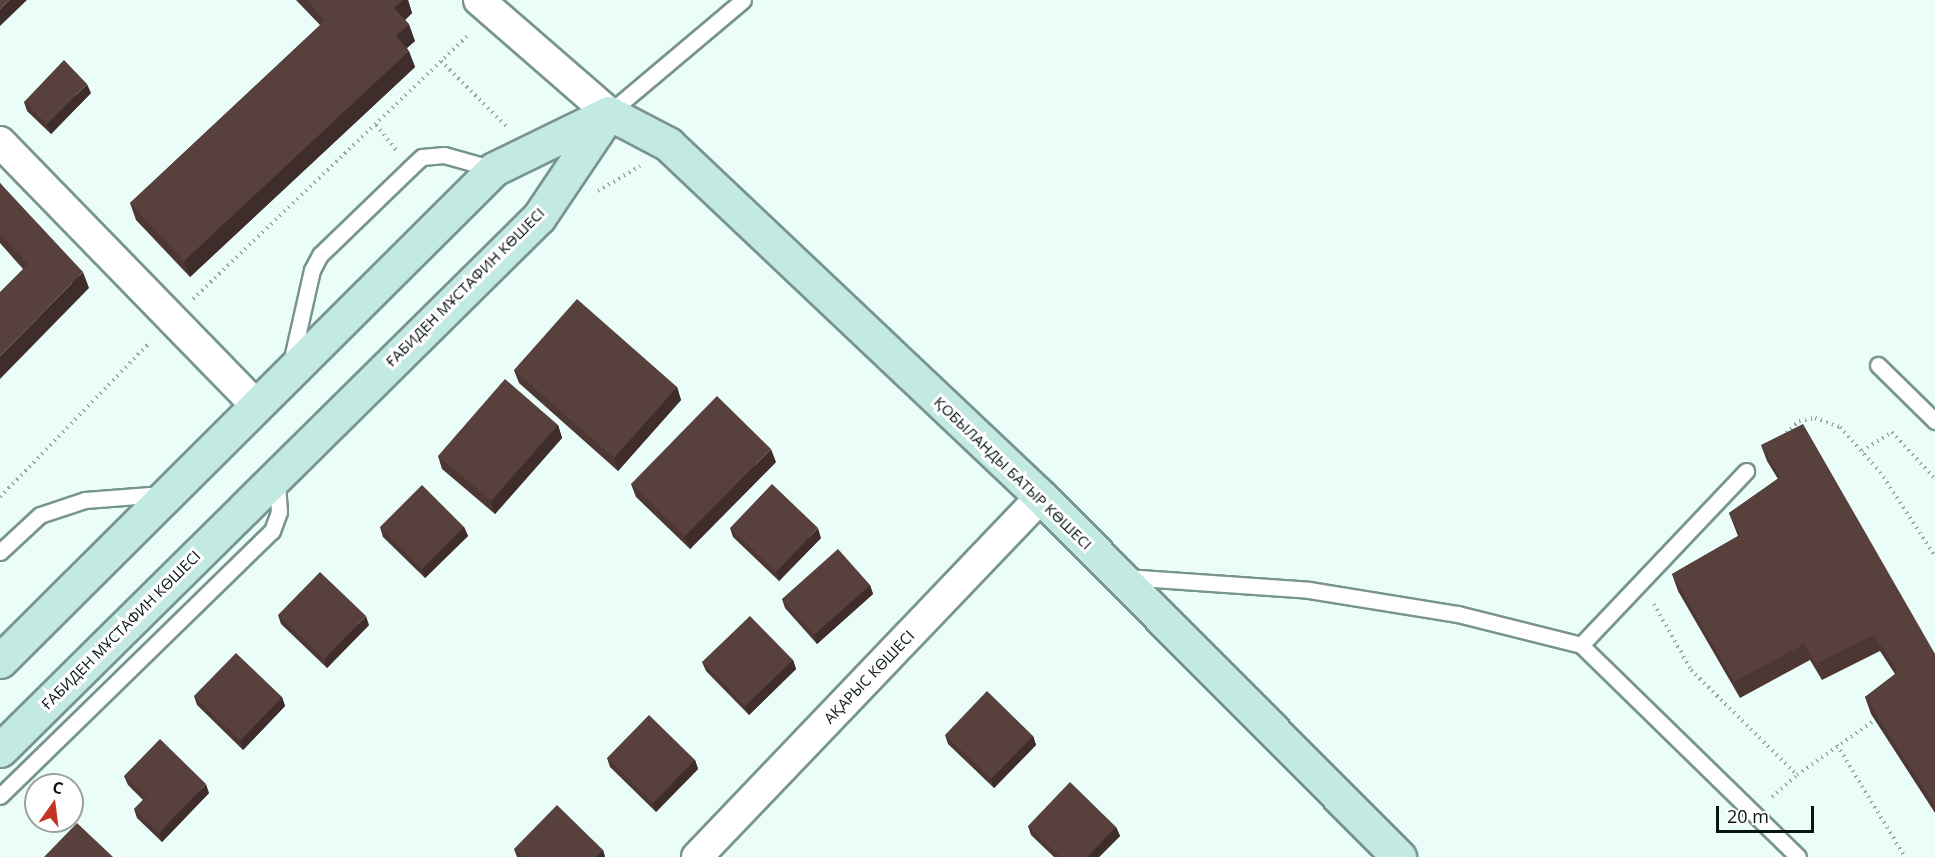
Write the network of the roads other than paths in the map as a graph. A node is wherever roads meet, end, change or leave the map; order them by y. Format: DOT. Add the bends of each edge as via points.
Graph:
graph roads {
  1 [pos="742,0"];
  2 [pos="496,10"];
  3 [pos="609,113"];
  4 [pos="0,141"];
  5 [pos="494,169"];
  6 [pos="1878,365"];
  7 [pos="288,372"];
  8 [pos="256,405"];
  9 [pos="1935,421"];
  10 [pos="1746,471"];
  11 [pos="167,494"];
  12 [pos="1041,497"];
  13 [pos="0,552"];
  14 [pos="1117,577"];
  15 [pos="1581,645"];
  16 [pos="0,661"];
  17 [pos="101,674"];
  18 [pos="0,750"];
  19 [pos="0,795"];
  20 [pos="697,857"];
  21 [pos="1399,857"];
  22 [pos="1798,857"];
  1 -- 3 [label="lane"];
  2 -- 3 [label="street"];
  3 -- 5 [label="street"];
  3 -- 12 [label="street, ҚОБЫЛАНДЫ БАТЫР КӨШЕСІ" via="668,144"];
  3 -- 17 [label="street, ҒАБИДЕН МҰСТАФИН КӨШЕСІ" via="539,217 277,476"];
  4 -- 8 [label="street"];
  5 -- 7 [label="street"];
  5 -- 7 [label="lane" via="444,155 422,157 320,255 312,270"];
  6 -- 9 [label="lane"];
  7 -- 8 [label="street"];
  8 -- 11 [label="street"];
  10 -- 15 [label="lane"];
  11 -- 13 [label="lane" via="85,500 40,515"];
  11 -- 16 [label="street"];
  12 -- 14 [label="street, ҚОБЫЛАНДЫ БАТЫР КӨШЕСІ"];
  12 -- 20 [label="street, АҚАРЫС КӨШЕСІ"];
  14 -- 15 [label="lane" via="1309,590 1458,614"];
  14 -- 21 [label="street, ҚОБЫЛАНДЫ БАТЫР КӨШЕСІ"];
  15 -- 22 [label="lane"];
  17 -- 18 [label="street, ҒАБИДЕН МҰСТАФИН КӨШЕСІ"];
  17 -- 19 [label="lane"];
}
